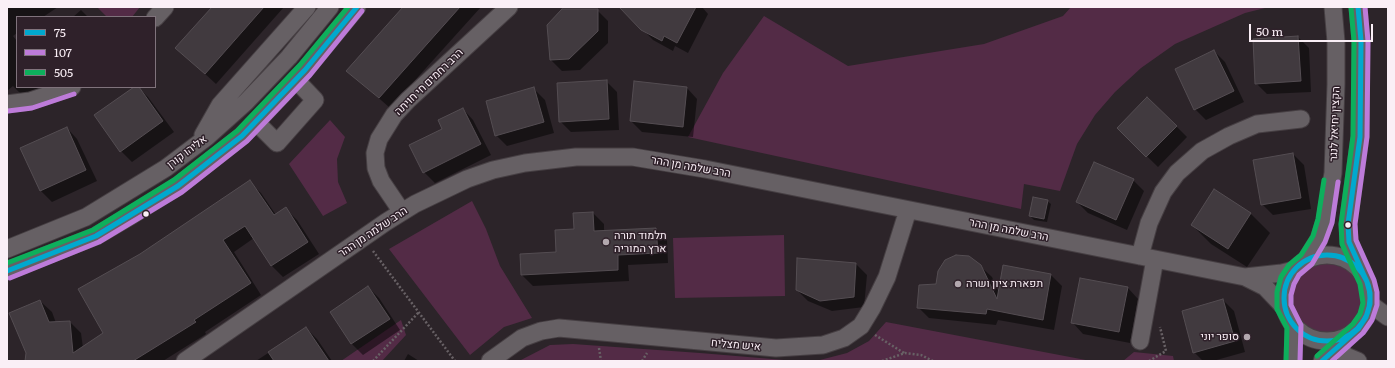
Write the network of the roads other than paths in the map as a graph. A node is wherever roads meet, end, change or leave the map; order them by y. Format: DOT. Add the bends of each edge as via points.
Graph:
graph roads {
  1 [pos="165,7"];
  2 [pos="307,7"];
  3 [pos="330,7"];
  4 [pos="357,7"];
  5 [pos="509,7"];
  6 [pos="1333,7"];
  7 [pos="1358,7"];
  8 [pos="156,17"];
  9 [pos="296,80"];
  10 [pos="69,88"];
  11 [pos="7,104"];
  12 [pos="1301,119"];
  13 [pos="256,122"];
  14 [pos="197,145"];
  15 [pos="908,210"];
  16 [pos="402,212"];
  17 [pos="7,249"];
  18 [pos="1147,258"];
  19 [pos="1300,265"];
  20 [pos="7,271"];
  21 [pos="1362,272"];
  22 [pos="1245,277"];
  23 [pos="1370,304"];
  24 [pos="1284,307"];
  25 [pos="1388,317"];
  26 [pos="1294,326"];
  27 [pos="1140,341"];
  28 [pos="1342,341"];
  29 [pos="186,361"];
  30 [pos="490,361"];
  31 [pos="1293,361"];
  32 [pos="1322,361"];
  33 [pos="1358,361"];
  1 -- 8 [label="street"];
  2 -- 14 [label="street" via="220,105"];
  3 -- 14 [label="street, אליהו קורן" via="266,83 228,120"];
  4 -- 9 [label="street, אליהו קורן"];
  5 -- 16 [label="street, הרב רחמים חי חויתה" via="408,100 379,139 375,153 376,168"];
  6 -- 19 [label="street, הקצין יחיאל לנגר" via="1336,42 1333,173 1325,221 1319,239"];
  7 -- 21 [label="street, הקצין יחיאל לנגר" via="1361,40 1360,137 1348,224 1349,242"];
  9 -- 13 [label="street, אליהו קורן"];
  9 -- 13 [label="street" via="314,100 277,143"];
  10 -- 11 [label="street" via="30,102"];
  12 -- 18 [label="street" via="1257,124 1229,136 1202,151 1177,173 1163,192 1149,223"];
  13 -- 20 [label="street, אליהו קורן" via="178,186 132,215 96,236"];
  14 -- 17 [label="street, אליהו קורן" via="100,210"];
  15 -- 16 [label="street, הרב שלמה מן ההר" via="698,168 633,157 608,156 550,159 493,170 466,179"];
  15 -- 18 [label="street, הרב שלמה מן ההר"];
  15 -- 30 [label="street, איש מצליח" via="887,277 872,308 861,326 844,338 823,345 776,348 559,328 522,338"];
  16 -- 29 [label="street, הרב שלמה מן ההר"];
  18 -- 22 [label="street, הרב שלמה מן ההר"];
  18 -- 27 [label="street"];
  19 -- 21 [label="street" via="1318,256 1330,255 1353,263"];
  19 -- 22 [label="street" via="1282,273"];
  19 -- 24 [label="street" via="1286,287"];
  21 -- 23 [label="street" via="1370,293"];
  22 -- 24 [label="street" via="1265,287"];
  23 -- 25 [label="street"];
  23 -- 28 [label="street" via="1366,318 1358,329"];
  24 -- 26 [label="street"];
  26 -- 28 [label="street" via="1305,336 1318,341"];
  26 -- 31 [label="street"];
  28 -- 32 [label="street"];
  28 -- 33 [label="street" via="1346,356"];
}
